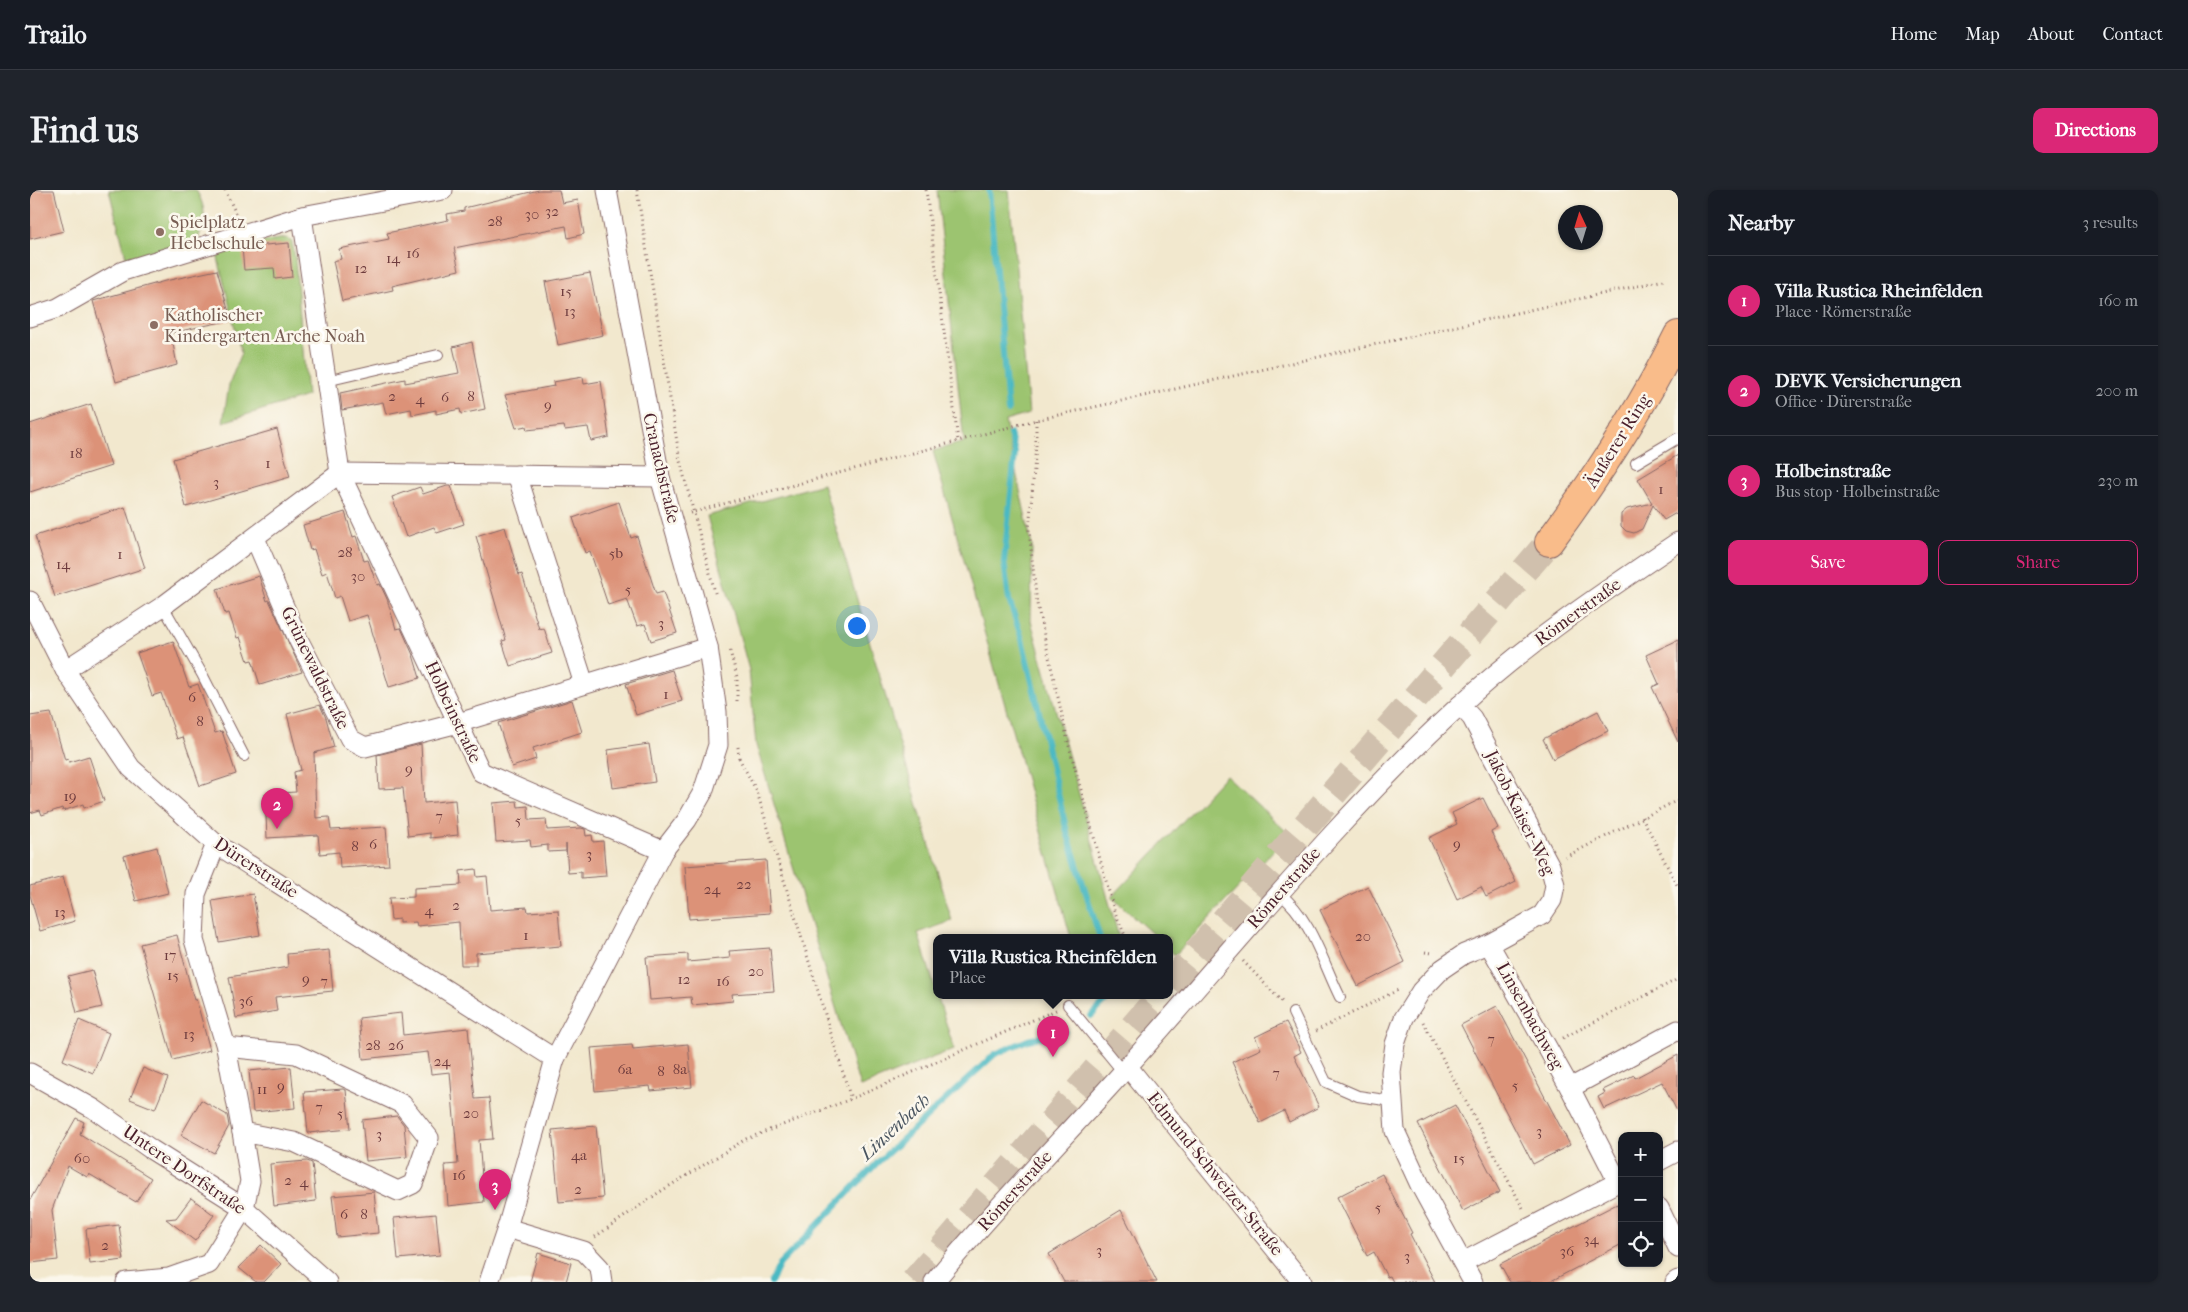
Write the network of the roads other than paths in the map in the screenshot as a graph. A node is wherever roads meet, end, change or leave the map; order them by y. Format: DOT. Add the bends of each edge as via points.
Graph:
graph roads {
  1 [pos="443,190"];
  2 [pos="607,190"];
  3 [pos="302,216"];
  4 [pos="30,317"];
  5 [pos="1678,334"];
  6 [pos="438,355"];
  7 [pos="326,381"];
  8 [pos="1678,438"];
  9 [pos="1636,464"];
  10 [pos="340,473"];
  11 [pos="517,476"];
  12 [pos="660,477"];
  13 [pos="255,538"];
  14 [pos="1549,542"];
  15 [pos="1678,542"];
  16 [pos="30,601"];
  17 [pos="163,606"];
  18 [pos="708,647"];
  19 [pos="65,670"];
  20 [pos="584,684"];
  21 [pos="1460,705"];
  22 [pos="458,723"];
  23 [pos="244,756"];
  24 [pos="216,844"];
  25 [pos="663,851"];
  26 [pos="1280,894"];
  27 [pos="1489,944"];
  28 [pos="1340,998"];
  29 [pos="1068,1005"];
  30 [pos="1293,1013"];
  31 [pos="1678,1030"];
  32 [pos="226,1047"];
  33 [pos="555,1059"];
  34 [pos="1125,1069"];
  35 [pos="30,1074"];
  36 [pos="1570,1088"];
  37 [pos="1392,1102"];
  38 [pos="242,1132"];
  39 [pos="1678,1151"];
  40 [pos="1663,1159"];
  41 [pos="1618,1177"];
  42 [pos="1618,1182"];
  43 [pos="244,1208"];
  44 [pos="1663,1216"];
  45 [pos="507,1228"];
  46 [pos="1678,1248"];
  47 [pos="1463,1262"];
  48 [pos="1678,1280"];
  49 [pos="126,1282"];
  50 [pos="327,1282"];
  51 [pos="488,1282"];
  52 [pos="602,1282"];
  53 [pos="934,1282"];
  54 [pos="1302,1282"];
  55 [pos="1473,1282"];
  56 [pos="1675,1282"];
  1 -- 3 [label="street"];
  2 -- 12 [label="street, Cranachstraße"];
  3 -- 4 [label="street" via="123,271 58,308"];
  3 -- 7 [label="street, Holbeinstraße"];
  5 -- 14 [label="main road, Äußerer Ring" via="1629,427"];
  6 -- 7 [label="lane"];
  7 -- 10 [label="street, Holbeinstraße"];
  8 -- 9 [label="lane"];
  10 -- 11 [label="street"];
  10 -- 13 [label="street"];
  10 -- 22 [label="street, Holbeinstraße"];
  11 -- 12 [label="street"];
  11 -- 20 [label="street"];
  12 -- 18 [label="street, Cranachstraße"];
  13 -- 17 [label="street"];
  13 -- 22 [label="street, Grünewaldstraße" via="298,639 350,739 365,747"];
  15 -- 21 [label="street, Römerstraße" via="1562,621"];
  16 -- 19 [label="street, Dürerstraße"];
  17 -- 19 [label="street"];
  17 -- 23 [label="lane"];
  18 -- 20 [label="street, Grünewaldstraße"];
  18 -- 25 [label="street, Cranachstraße" via="718,745 703,792"];
  19 -- 24 [label="street, Dürerstraße" via="131,768"];
  20 -- 22 [label="street, Grünewaldstraße"];
  21 -- 26 [label="street, Römerstraße" via="1346,817"];
  21 -- 27 [label="street, Jakob-Kaiser-Weg" via="1472,718 1550,866 1555,885 1552,900 1542,915"];
  22 -- 25 [label="street, Holbeinstraße" via="481,772"];
  24 -- 32 [label="street" via="196,894 194,940"];
  24 -- 33 [label="street, Dürerstraße"];
  25 -- 33 [label="street"];
  26 -- 28 [label="lane" via="1293,904 1303,920"];
  26 -- 34 [label="street, Römerstraße"];
  27 -- 36 [label="street, Linsenbachweg"];
  27 -- 37 [label="street, Jakob-Kaiser-Weg" via="1464,954 1442,969 1413,1003 1395,1044 1391,1072"];
  29 -- 34 [label="lane"];
  30 -- 37 [label="lane" via="1326,1082 1358,1096"];
  31 -- 36 [label="street, Linsenbachweg"];
  32 -- 38 [label="street"];
  32 -- 38 [label="street" via="296,1054 402,1104 429,1138 412,1184 398,1191 294,1142"];
  33 -- 45 [label="street"];
  34 -- 53 [label="street, Römerstraße"];
  34 -- 54 [label="street, Edmund-Schweizer-Straße"];
  35 -- 43 [label="street, Untere Dorfstraße" via="94,1109"];
  36 -- 41 [label="street, Linsenbachweg"];
  37 -- 47 [label="street, Jakob-Kaiser-Weg" via="1396,1131 1420,1185"];
  38 -- 43 [label="street" via="250,1181"];
  39 -- 40 [label="street"];
  42 -- 47 [label="street"];
  43 -- 49 [label="street" via="210,1264 169,1278"];
  43 -- 50 [label="street, Untere Dorfstraße"];
  44 -- 46 [label="street"];
  45 -- 51 [label="street"];
  45 -- 52 [label="street" via="584,1251 600,1268"];
  47 -- 55 [label="street, Jakob-Kaiser-Weg"];
  48 -- 56 [label="street"];
}
